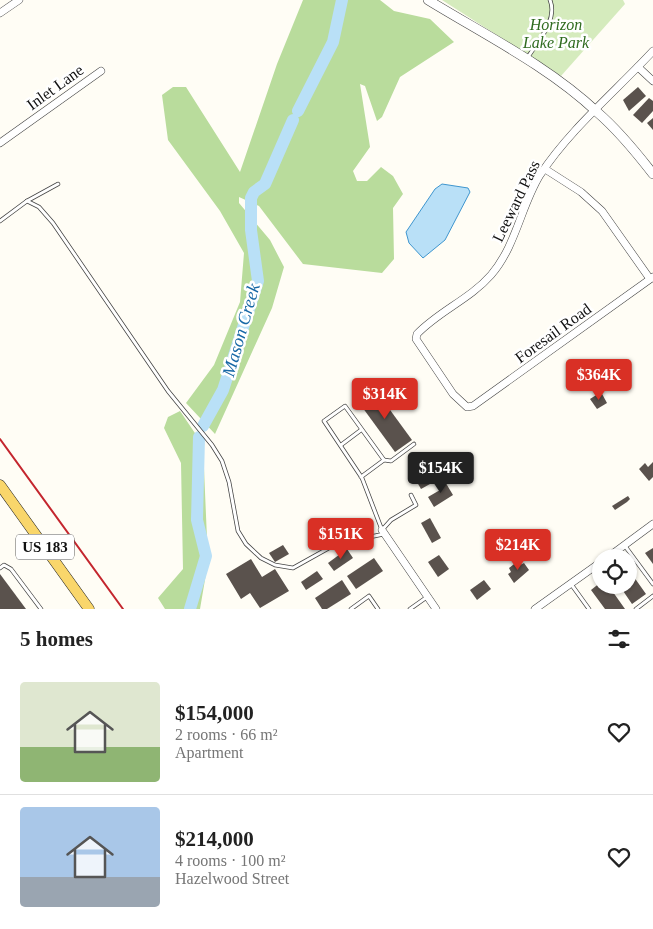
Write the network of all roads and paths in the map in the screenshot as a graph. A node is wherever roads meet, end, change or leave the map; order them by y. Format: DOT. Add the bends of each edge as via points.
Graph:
graph roads {
  1 [pos="19,0"];
  2 [pos="428,0"];
  3 [pos="550,0"];
  4 [pos="0,13"];
  5 [pos="653,51"];
  6 [pos="526,60"];
  7 [pos="638,67"];
  8 [pos="101,71"];
  9 [pos="653,81"];
  10 [pos="596,111"];
  11 [pos="0,143"];
  12 [pos="545,169"];
  13 [pos="653,174"];
  14 [pos="58,184"];
  15 [pos="27,201"];
  16 [pos="0,221"];
  17 [pos="651,278"];
  18 [pos="467,407"];
  19 [pos="361,430"];
  20 [pos="414,444"];
  21 [pos="341,445"];
  22 [pos="384,460"];
  23 [pos="361,477"];
  24 [pos="0,485"];
  25 [pos="411,495"];
  26 [pos="653,524"];
  27 [pos="383,532"];
  28 [pos="624,545"];
  29 [pos="619,549"];
  30 [pos="0,568"];
  31 [pos="592,568"];
  32 [pos="571,583"];
  33 [pos="653,584"];
  34 [pos="653,596"];
  35 [pos="428,597"];
  36 [pos="41,609"];
  37 [pos="89,609"];
  38 [pos="351,609"];
  39 [pos="378,609"];
  40 [pos="410,609"];
  41 [pos="436,609"];
  42 [pos="535,609"];
  43 [pos="589,609"];
  44 [pos="636,609"];
  1 -- 4 [label="street"];
  2 -- 6 [label="street"];
  3 -- 6 [label="lane" via="552,13 548,26"];
  5 -- 7 [label="street, Leeward Pass"];
  6 -- 10 [label="street" via="558,80"];
  7 -- 9 [label="street"];
  7 -- 10 [label="street, Leeward Pass"];
  8 -- 11 [label="street, Inlet Lane"];
  10 -- 12 [label="street, Leeward Pass"];
  10 -- 13 [label="street"];
  12 -- 17 [label="street" via="581,192 602,211"];
  12 -- 18 [label="street, Leeward Pass" via="493,273 479,288 417,334 420,346 453,394"];
  14 -- 15 [label="lane"];
  15 -- 16 [label="lane"];
  15 -- 27 [label="lane" via="39,207 53,223 168,390 212,445 229,482 238,532 251,549 275,565 293,568 336,544"];
  17 -- 18 [label="street, Foresail Road" via="480,403"];
  19 -- 21 [label="lane"];
  19 -- 21 [label="lane" via="345,406 324,421"];
  19 -- 22 [label="lane"];
  20 -- 22 [label="lane" via="391,461"];
  21 -- 23 [label="lane"];
  22 -- 23 [label="lane"];
  23 -- 27 [label="lane"];
  24 -- 37 [label="main road, US 183"];
  25 -- 27 [label="lane" via="416,505 391,520"];
  26 -- 28 [label="street"];
  27 -- 35 [label="street"];
  28 -- 29 [label="street"];
  28 -- 33 [label="lane"];
  30 -- 36 [label="lane" via="4,565 11,568"];
  31 -- 32 [label="street"];
  32 -- 42 [label="street"];
  32 -- 43 [label="lane"];
  34 -- 44 [label="lane"];
  35 -- 40 [label="lane"];
  35 -- 41 [label="street"];
  38 -- 39 [label="lane" via="369,596"];
}
